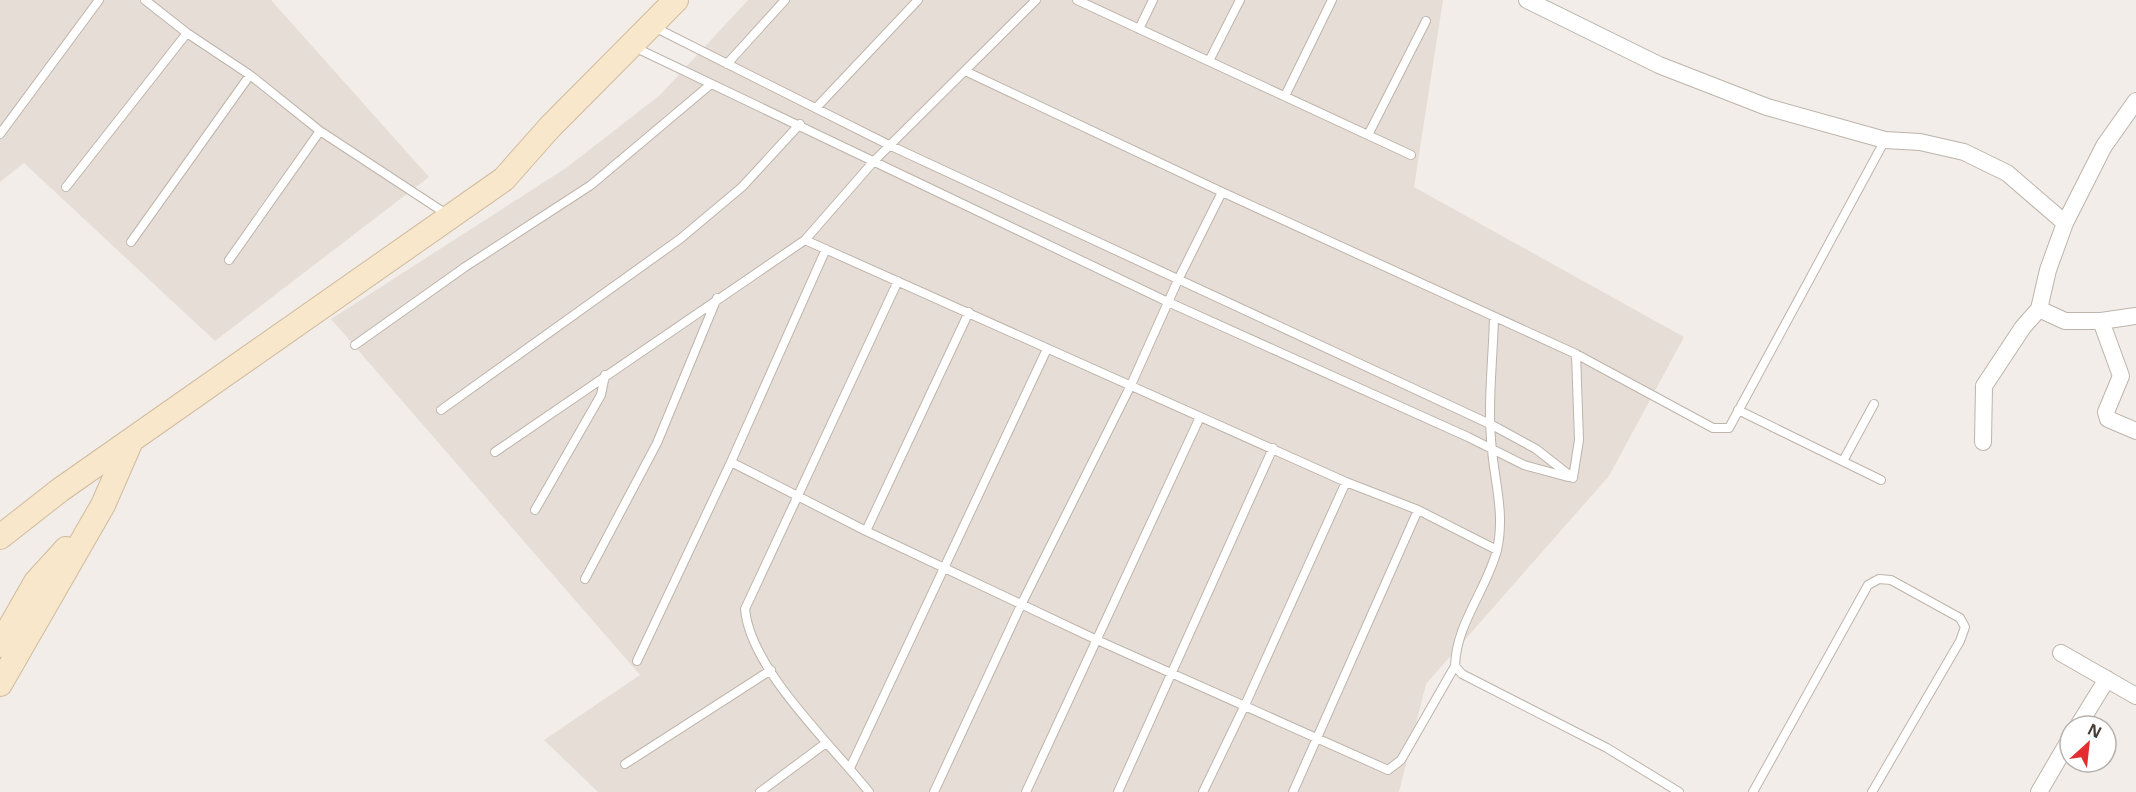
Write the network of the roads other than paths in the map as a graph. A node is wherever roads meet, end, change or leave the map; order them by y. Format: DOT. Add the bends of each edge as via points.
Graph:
graph roads {
  1 [pos="99,0"];
  2 [pos="145,0"];
  3 [pos="676,0"];
  4 [pos="785,0"];
  5 [pos="918,0"];
  6 [pos="1036,0"];
  7 [pos="1077,0"];
  8 [pos="1153,0"];
  9 [pos="1240,0"];
  10 [pos="1332,0"];
  11 [pos="1527,0"];
  12 [pos="1426,21"];
  13 [pos="649,24"];
  14 [pos="1139,29"];
  15 [pos="187,33"];
  16 [pos="629,45"];
  17 [pos="1209,61"];
  18 [pos="727,64"];
  19 [pos="965,71"];
  20 [pos="250,75"];
  21 [pos="711,84"];
  22 [pos="1285,96"];
  23 [pos="2136,101"];
  24 [pos="816,108"];
  25 [pos="800,124"];
  26 [pos="320,131"];
  27 [pos="0,134"];
  28 [pos="1368,135"];
  29 [pos="1885,140"];
  30 [pos="889,145"];
  31 [pos="1411,155"];
  32 [pos="874,161"];
  33 [pos="66,187"];
  34 [pos="1221,192"];
  35 [pos="450,216"];
  36 [pos="2065,222"];
  37 [pos="805,240"];
  38 [pos="131,242"];
  39 [pos="826,249"];
  40 [pos="229,260"];
  41 [pos="1178,280"];
  42 [pos="898,281"];
  43 [pos="717,298"];
  44 [pos="1168,302"];
  45 [pos="2039,309"];
  46 [pos="969,312"];
  47 [pos="1494,316"];
  48 [pos="2136,316"];
  49 [pos="2101,321"];
  50 [pos="355,345"];
  51 [pos="1047,349"];
  52 [pos="1576,354"];
  53 [pos="605,375"];
  54 [pos="1131,385"];
  55 [pos="1874,404"];
  56 [pos="441,410"];
  57 [pos="1738,410"];
  58 [pos="1200,417"];
  59 [pos="1492,425"];
  60 [pos="2136,431"];
  61 [pos="132,440"];
  62 [pos="1983,442"];
  63 [pos="1273,448"];
  64 [pos="1492,449"];
  65 [pos="495,452"];
  66 [pos="1843,461"];
  67 [pos="730,462"];
  68 [pos="1574,478"];
  69 [pos="1881,480"];
  70 [pos="1346,482"];
  71 [pos="796,497"];
  72 [pos="103,505"];
  73 [pos="535,510"];
  74 [pos="1418,510"];
  75 [pos="866,531"];
  76 [pos="0,537"];
  77 [pos="1497,550"];
  78 [pos="945,568"];
  79 [pos="585,579"];
  80 [pos="1022,603"];
  81 [pos="1097,640"];
  82 [pos="0,645"];
  83 [pos="2061,653"];
  84 [pos="637,661"];
  85 [pos="1455,666"];
  86 [pos="771,670"];
  87 [pos="1171,672"];
  88 [pos="2107,679"];
  89 [pos="0,684"];
  90 [pos="2136,696"];
  91 [pos="1245,705"];
  92 [pos="2085,714"];
  93 [pos="1317,739"];
  94 [pos="826,743"];
  95 [pos="2058,760"];
  96 [pos="625,764"];
  97 [pos="850,768"];
  98 [pos="760,792"];
  99 [pos="869,792"];
  100 [pos="934,792"];
  101 [pos="1026,792"];
  102 [pos="1118,792"];
  103 [pos="1203,792"];
  104 [pos="1293,792"];
  105 [pos="1679,792"];
  106 [pos="1753,792"];
  107 [pos="1872,792"];
  108 [pos="2039,792"];
  1 -- 27 [label="lane"];
  2 -- 15 [label="lane"];
  3 -- 13 [label="street"];
  4 -- 18 [label="lane"];
  5 -- 24 [label="lane"];
  6 -- 19 [label="lane"];
  7 -- 14 [label="lane"];
  8 -- 14 [label="lane"];
  9 -- 17 [label="lane"];
  10 -- 22 [label="lane"];
  11 -- 29 [label="street" via="1659,65 1767,107"];
  12 -- 28 [label="lane"];
  13 -- 16 [label="street"];
  13 -- 18 [label="lane"];
  14 -- 17 [label="lane"];
  15 -- 20 [label="lane"];
  15 -- 33 [label="lane"];
  16 -- 21 [label="lane"];
  16 -- 35 [label="street" via="504,179"];
  17 -- 22 [label="lane"];
  18 -- 24 [label="lane"];
  19 -- 30 [label="lane"];
  19 -- 34 [label="lane"];
  20 -- 26 [label="lane"];
  20 -- 38 [label="lane"];
  21 -- 25 [label="lane"];
  21 -- 50 [label="lane" via="591,185"];
  22 -- 28 [label="lane"];
  23 -- 36 [label="street" via="2104,146"];
  24 -- 30 [label="lane"];
  25 -- 32 [label="lane"];
  25 -- 56 [label="lane" via="742,187 680,239"];
  26 -- 35 [label="lane"];
  26 -- 40 [label="lane"];
  28 -- 31 [label="lane"];
  29 -- 36 [label="street" via="1920,142 1964,152 2007,173"];
  29 -- 57 [label="lane"];
  30 -- 32 [label="lane"];
  30 -- 41 [label="lane"];
  32 -- 37 [label="lane"];
  32 -- 44 [label="lane"];
  34 -- 41 [label="lane"];
  34 -- 47 [label="lane"];
  35 -- 61 [label="street"];
  36 -- 45 [label="street"];
  37 -- 39 [label="lane"];
  37 -- 43 [label="lane"];
  39 -- 42 [label="lane"];
  39 -- 67 [label="lane"];
  41 -- 44 [label="lane"];
  41 -- 59 [label="lane"];
  42 -- 46 [label="lane"];
  42 -- 71 [label="lane"];
  43 -- 53 [label="lane"];
  43 -- 79 [label="lane" via="657,443"];
  44 -- 54 [label="lane"];
  44 -- 64 [label="lane"];
  45 -- 49 [label="street" via="2065,321"];
  45 -- 62 [label="street" via="1984,386"];
  46 -- 51 [label="lane"];
  46 -- 75 [label="lane"];
  47 -- 52 [label="lane"];
  47 -- 59 [label="lane"];
  48 -- 49 [label="street"];
  49 -- 60 [label="street" via="2121,376 2106,412 2108,419"];
  51 -- 54 [label="lane"];
  51 -- 78 [label="lane"];
  52 -- 57 [label="lane" via="1713,428 1729,428"];
  52 -- 68 [label="lane" via="1579,440"];
  53 -- 65 [label="lane"];
  53 -- 73 [label="lane" via="601,395"];
  54 -- 58 [label="lane"];
  54 -- 80 [label="lane"];
  55 -- 66 [label="lane"];
  57 -- 66 [label="lane"];
  58 -- 63 [label="lane"];
  58 -- 81 [label="lane"];
  59 -- 64 [label="lane"];
  59 -- 68 [label="lane"];
  61 -- 72 [label="street"];
  61 -- 76 [label="street"];
  63 -- 70 [label="lane"];
  63 -- 87 [label="lane"];
  64 -- 68 [label="lane" via="1524,465"];
  64 -- 77 [label="lane" via="1501,500"];
  66 -- 69 [label="lane"];
  67 -- 71 [label="lane"];
  67 -- 84 [label="lane"];
  70 -- 74 [label="lane"];
  70 -- 91 [label="lane"];
  71 -- 75 [label="lane"];
  71 -- 86 [label="lane" via="745,609 747,627"];
  72 -- 82 [label="street" via="36,582"];
  72 -- 89 [label="street"];
  74 -- 77 [label="lane"];
  74 -- 93 [label="lane"];
  75 -- 78 [label="lane"];
  77 -- 85 [label="lane" via="1465,626"];
  78 -- 80 [label="lane"];
  78 -- 97 [label="lane"];
  80 -- 81 [label="lane"];
  80 -- 100 [label="lane"];
  81 -- 87 [label="lane"];
  81 -- 101 [label="lane"];
  83 -- 88 [label="street"];
  85 -- 93 [label="lane" via="1396,766 1388,770"];
  85 -- 105 [label="lane" via="1462,674 1607,748"];
  86 -- 94 [label="lane"];
  86 -- 96 [label="lane"];
  87 -- 91 [label="lane"];
  87 -- 102 [label="lane"];
  88 -- 90 [label="street"];
  88 -- 92 [label="street"];
  91 -- 93 [label="lane"];
  91 -- 103 [label="lane"];
  93 -- 104 [label="lane"];
  94 -- 97 [label="lane"];
  94 -- 98 [label="lane"];
  95 -- 108 [label="street"];
  97 -- 99 [label="lane"];
  106 -- 107 [label="lane" via="1868,585 1879,579 1891,580 1960,618 1965,627"];
}
